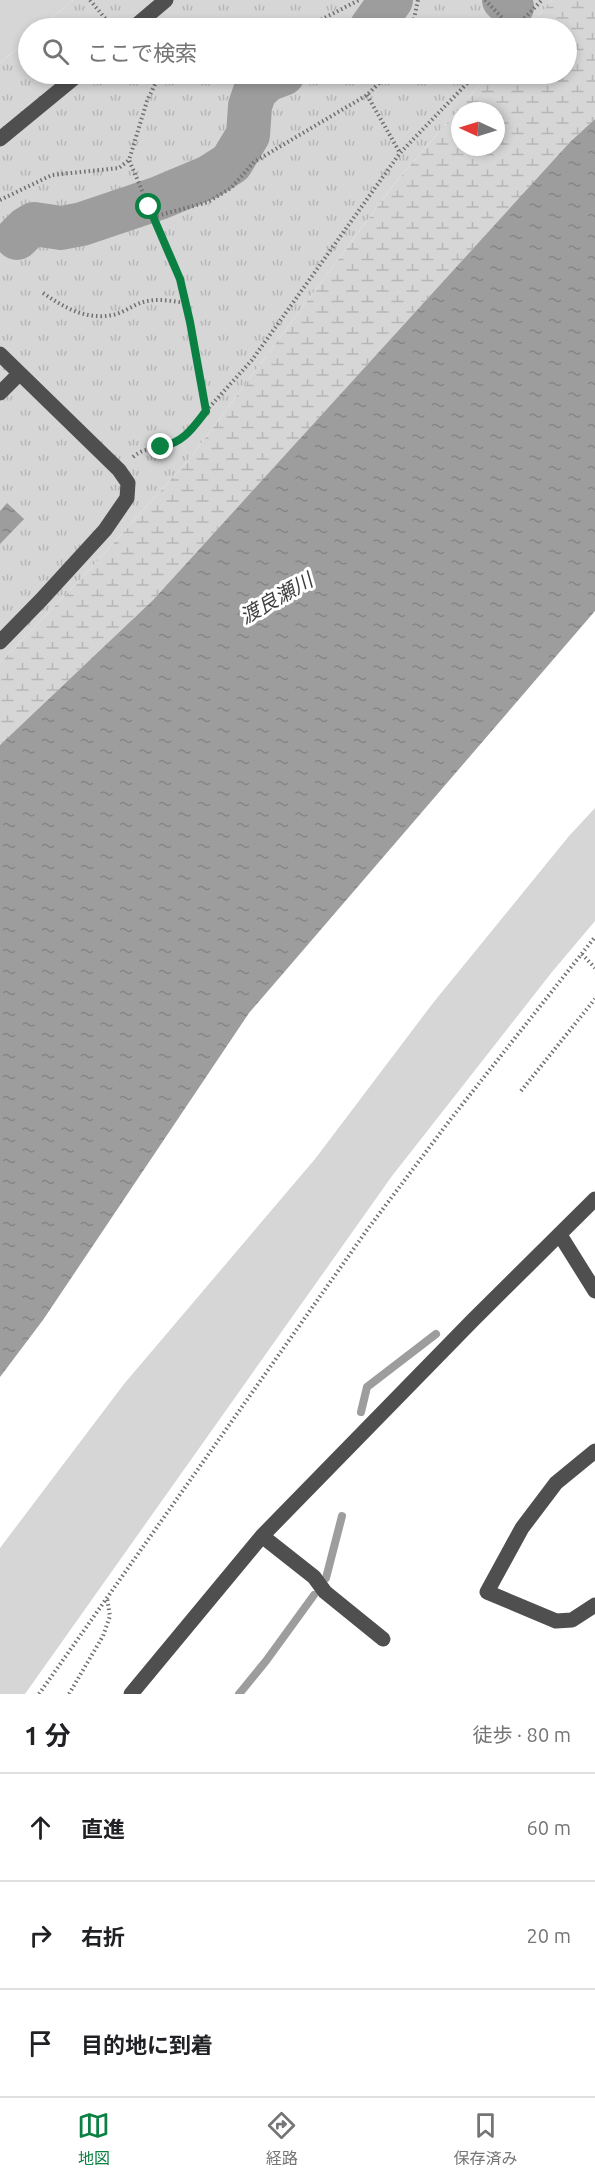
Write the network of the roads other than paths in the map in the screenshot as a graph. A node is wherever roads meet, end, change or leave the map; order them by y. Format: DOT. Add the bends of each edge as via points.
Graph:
graph roads {
  1 [pos="166,0"];
  2 [pos="145,18"];
  3 [pos="67,84"];
  4 [pos="0,139"];
  5 [pos="0,354"];
  6 [pos="19,374"];
  7 [pos="0,393"];
  8 [pos="0,642"];
  9 [pos="595,1199"];
  10 [pos="560,1235"];
  11 [pos="595,1291"];
  12 [pos="595,1451"];
  13 [pos="262,1536"];
  14 [pos="595,1605"];
  15 [pos="383,1639"];
  16 [pos="131,1694"];
  1 -- 2 [label="street"];
  3 -- 4 [label="street"];
  5 -- 6 [label="street"];
  6 -- 7 [label="street"];
  6 -- 8 [label="street" via="119,470 128,483 127,498 105,530"];
  9 -- 10 [label="street"];
  10 -- 11 [label="street"];
  10 -- 13 [label="street"];
  12 -- 14 [label="street" via="556,1483 522,1528 487,1592 556,1622 572,1620"];
  13 -- 15 [label="street"];
  13 -- 16 [label="street"];
}
